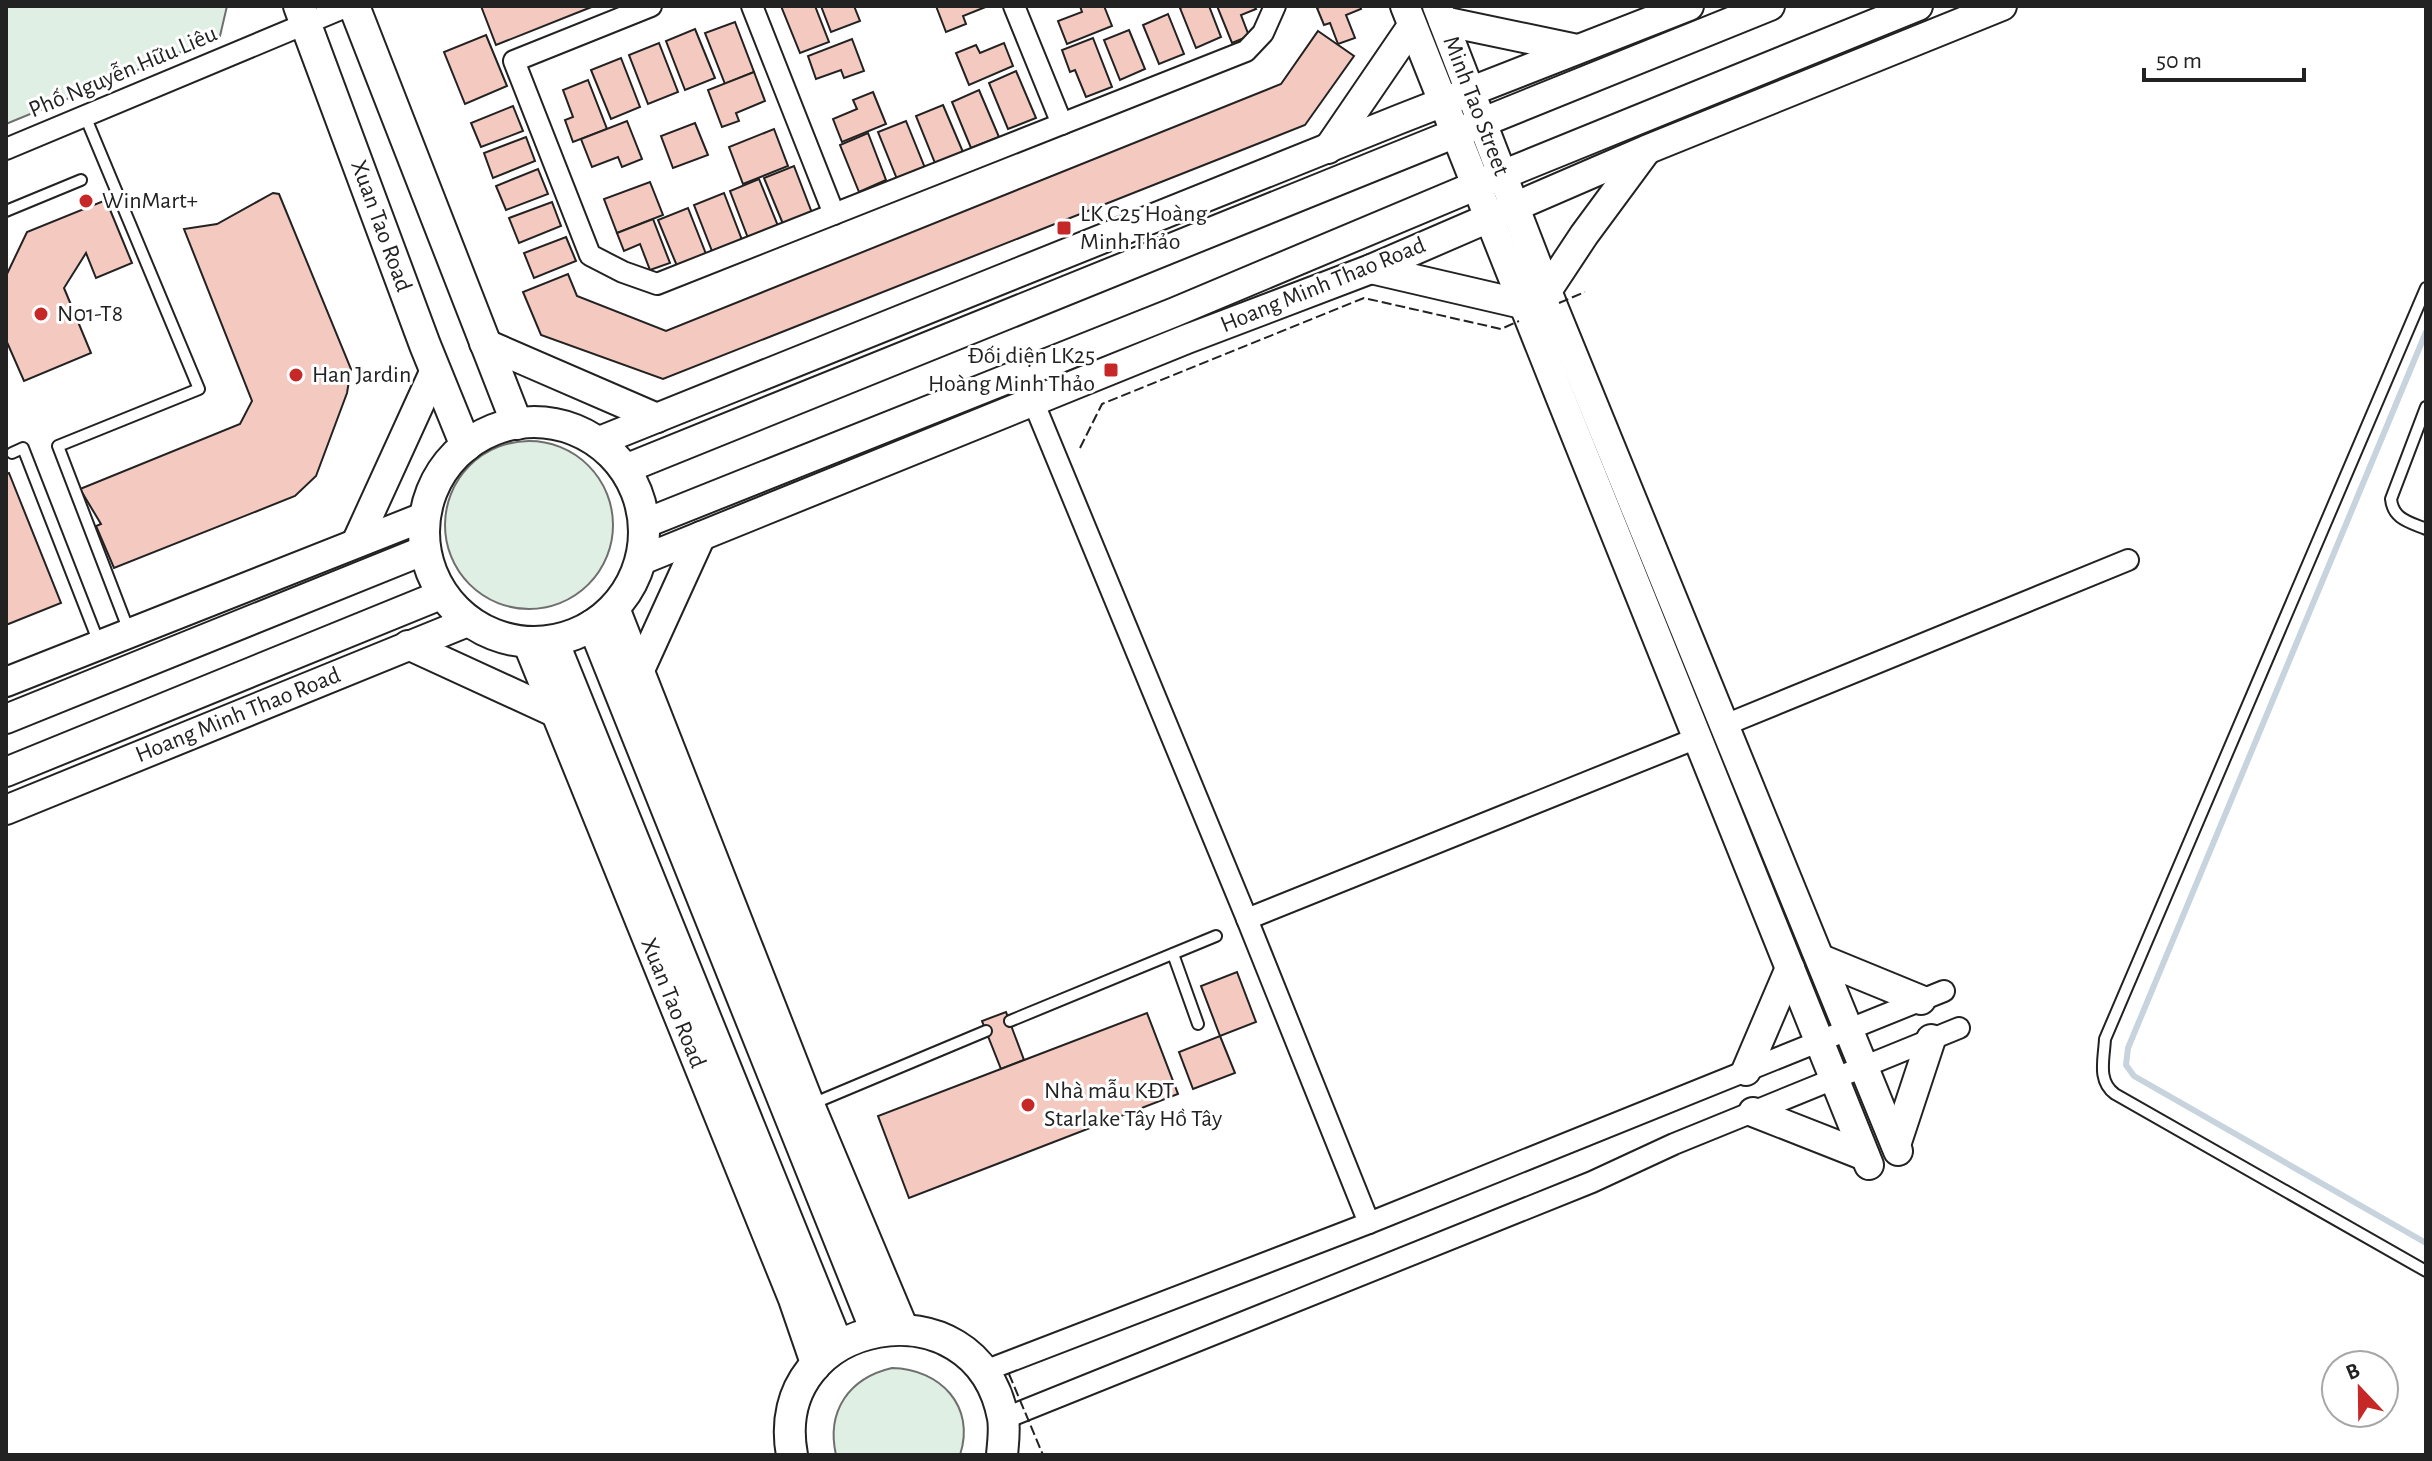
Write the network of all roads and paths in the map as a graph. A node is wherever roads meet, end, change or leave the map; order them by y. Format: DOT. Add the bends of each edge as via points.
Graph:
graph roads {
  1 [pos="351,6"];
  2 [pos="651,6"];
  3 [pos="752,6"];
  4 [pos="1014,6"];
  5 [pos="1275,6"];
  6 [pos="1689,6"];
  7 [pos="1770,6"];
  8 [pos="1918,6"];
  9 [pos="2002,6"];
  10 [pos="1440,14"];
  11 [pos="302,15"];
  12 [pos="1408,16"];
  13 [pos="1577,50"];
  14 [pos="1443,103"];
  15 [pos="85,116"];
  16 [pos="1634,122"];
  17 [pos="1062,124"];
  18 [pos="1455,134"];
  19 [pos="6,149"];
  20 [pos="1328,149"];
  21 [pos="1646,150"];
  22 [pos="1340,179"];
  23 [pos="81,180"];
  24 [pos="1475,186"];
  25 [pos="1515,207"];
  26 [pos="6,211"];
  27 [pos="834,214"];
  28 [pos="1488,218"];
  29 [pos="1371,269"];
  30 [pos="2426,288"];
  31 [pos="1541,300"];
  32 [pos="1175,312"];
  33 [pos="1187,339"];
  34 [pos="484,343"];
  35 [pos="435,370"];
  36 [pos="1033,401"];
  37 [pos="2426,407"];
  38 [pos="657,418"];
  39 [pos="517,424"];
  40 [pos="597,442"];
  41 [pos="466,446"];
  42 [pos="12,453"];
  43 [pos="625,469"];
  44 [pos="426,516"];
  45 [pos="646,523"];
  46 [pos="2426,529"];
  47 [pos="701,536"];
  48 [pos="356,543"];
  49 [pos="425,550"];
  50 [pos="642,560"];
  51 [pos="2128,560"];
  52 [pos="443,594"];
  53 [pos="604,616"];
  54 [pos="470,621"];
  55 [pos="130,633"];
  56 [pos="540,642"];
  57 [pos="100,645"];
  58 [pos="408,645"];
  59 [pos="639,672"];
  60 [pos="6,682"];
  61 [pos="556,713"];
  62 [pos="6,719"];
  63 [pos="1725,725"];
  64 [pos="1697,738"];
  65 [pos="6,772"];
  66 [pos="6,810"];
  67 [pos="1247,919"];
  68 [pos="1216,936"];
  69 [pos="1173,954"];
  70 [pos="1821,959"];
  71 [pos="1790,968"];
  72 [pos="1932,996"];
  73 [pos="1010,1021"];
  74 [pos="1198,1024"];
  75 [pos="1959,1028"];
  76 [pos="1849,1029"];
  77 [pos="986,1031"];
  78 [pos="1931,1039"];
  79 [pos="1819,1041"];
  80 [pos="1864,1067"];
  81 [pos="1746,1071"];
  82 [pos="1834,1079"];
  83 [pos="810,1105"];
  84 [pos="1753,1112"];
  85 [pos="1369,1223"];
  86 [pos="2426,1271"];
  87 [pos="890,1330"];
  88 [pos="838,1346"];
  89 [pos="816,1366"];
  90 [pos="982,1372"];
  91 [pos="1003,1419"];
  92 [pos="792,1455"];
  93 [pos="1002,1455"];
  1 -- 11 [label="street, Phố Nguyễn Hữu Liêu"];
  1 -- 34 [label="main road"];
  2 -- 27 [label="street" via="514,61 590,255 657,284"];
  3 -- 27 [label="street"];
  4 -- 17 [label="street"];
  5 -- 17 [label="street" via="1263,33 1246,51"];
  6 -- 13 [label="main road"];
  7 -- 18 [label="main road"];
  8 -- 16 [label="main road, Hoang Minh Thao Road"];
  9 -- 21 [label="main road, Hoang Minh Thao Road"];
  10 -- 13 [label="main road"];
  10 -- 25 [label="main road, Minh Tao Street"];
  11 -- 15 [label="street, Phố Nguyễn Hữu Liêu"];
  11 -- 35 [label="main road, Xuan Tao Road"];
  12 -- 14 [label="main road, Minh Tao Street"];
  12 -- 20 [label="main road"];
  13 -- 14 [label="main road"];
  14 -- 18 [label="main road, Minh Tao Street"];
  14 -- 20 [label="main road"];
  15 -- 19 [label="street, Phố Nguyễn Hữu Liêu"];
  15 -- 55 [label="lane" via="199,389 58,446"];
  16 -- 21 [label="main road"];
  16 -- 24 [label="main road, Hoang Minh Thao Road"];
  17 -- 27 [label="street"];
  18 -- 22 [label="main road"];
  18 -- 24 [label="main road, Minh Tao Street"];
  20 -- 22 [label="main road"];
  20 -- 38 [label="main road"];
  21 -- 25 [label="main road, Hoang Minh Thao Road"];
  21 -- 31 [label="main road"];
  22 -- 43 [label="main road"];
  23 -- 26 [label="lane"];
  24 -- 28 [label="main road, Minh Tao Street"];
  24 -- 32 [label="main road, Hoang Minh Thao Road"];
  25 -- 28 [label="main road, Hoang Minh Thao Road"];
  25 -- 31 [label="main road, Minh Tao Street"];
  28 -- 29 [label="main road, Hoang Minh Thao Road"];
  28 -- 31 [label="main road, Minh Tao Street"];
  29 -- 31 [label="main road"];
  29 -- 33 [label="main road, Hoang Minh Thao Road"];
  30 -- 86 [label="lane" via="2105,1039 2103,1078 2111,1090"];
  31 -- 63 [label="main road"];
  31 -- 64 [label="main road"];
  32 -- 33 [label="main road"];
  32 -- 45 [label="main road, Hoang Minh Thao Road"];
  33 -- 36 [label="main road, Hoang Minh Thao Road"];
  34 -- 38 [label="main road"];
  34 -- 39 [label="main road"];
  35 -- 41 [label="main road, Xuan Tao Road"];
  35 -- 48 [label="main road"];
  36 -- 47 [label="main road, Hoang Minh Thao Road"];
  36 -- 67 [label="street"];
  37 -- 46 [label="lane" via="2391,499 2397,516"];
  38 -- 40 [label="main road"];
  39 -- 40 [label="main road" via="539,422 576,430"];
  39 -- 41 [label="main road" via="502,426"];
  40 -- 43 [label="main road"];
  41 -- 44 [label="main road" via="442,470"];
  42 -- 57 [label="lane" via="23,448"];
  43 -- 45 [label="main road"];
  44 -- 48 [label="main road"];
  44 -- 49 [label="main road"];
  45 -- 50 [label="main road"];
  47 -- 50 [label="main road, Hoang Minh Thao Road"];
  47 -- 59 [label="main road"];
  48 -- 55 [label="main road"];
  49 -- 52 [label="main road"];
  49 -- 62 [label="main road"];
  50 -- 53 [label="main road" via="635,578"];
  51 -- 63 [label="street"];
  52 -- 54 [label="main road"];
  52 -- 65 [label="main road, Hoang Minh Thao Road"];
  53 -- 56 [label="main road" via="586,630"];
  53 -- 59 [label="main road"];
  53 -- 87 [label="main road"];
  54 -- 56 [label="main road" via="517,642"];
  54 -- 58 [label="main road, Hoang Minh Thao Road"];
  55 -- 57 [label="main road"];
  56 -- 61 [label="main road, Xuan Tao Road"];
  56 -- 88 [label="main road, Xuan Tao Road"];
  57 -- 60 [label="main road"];
  58 -- 61 [label="main road"];
  58 -- 66 [label="main road, Hoang Minh Thao Road"];
  59 -- 83 [label="main road"];
  61 -- 89 [label="main road, Xuan Tao Road"];
  63 -- 70 [label="main road"];
  64 -- 67 [label="street"];
  64 -- 71 [label="main road"];
  67 -- 85 [label="street"];
  68 -- 69 [label="lane"];
  69 -- 73 [label="lane"];
  69 -- 74 [label="lane"];
  70 -- 72 [label="main road"];
  70 -- 76 [label="main road"];
  71 -- 79 [label="main road"];
  71 -- 81 [label="main road"];
  72 -- 76 [label="street"];
  75 -- 78 [label="street"];
  76 -- 79 [label="street"];
  76 -- 80 [label="main road"];
  77 -- 83 [label="lane"];
  78 -- 80 [label="street"];
  78 -- 80 [label="main road" via="1897,1148"];
  79 -- 81 [label="street"];
  79 -- 82 [label="main road"];
  80 -- 82 [label="street"];
  81 -- 85 [label="street"];
  82 -- 84 [label="street"];
  82 -- 84 [label="main road" via="1867,1160"];
  83 -- 87 [label="main road"];
  84 -- 91 [label="street"];
  85 -- 90 [label="street"];
  87 -- 88 [label="main road"];
  87 -- 90 [label="main road" via="939,1337 970,1357"];
  88 -- 89 [label="main road"];
  89 -- 92 [label="main road" via="792,1413"];
  90 -- 91 [label="main road"];
  91 -- 93 [label="main road"];
}
